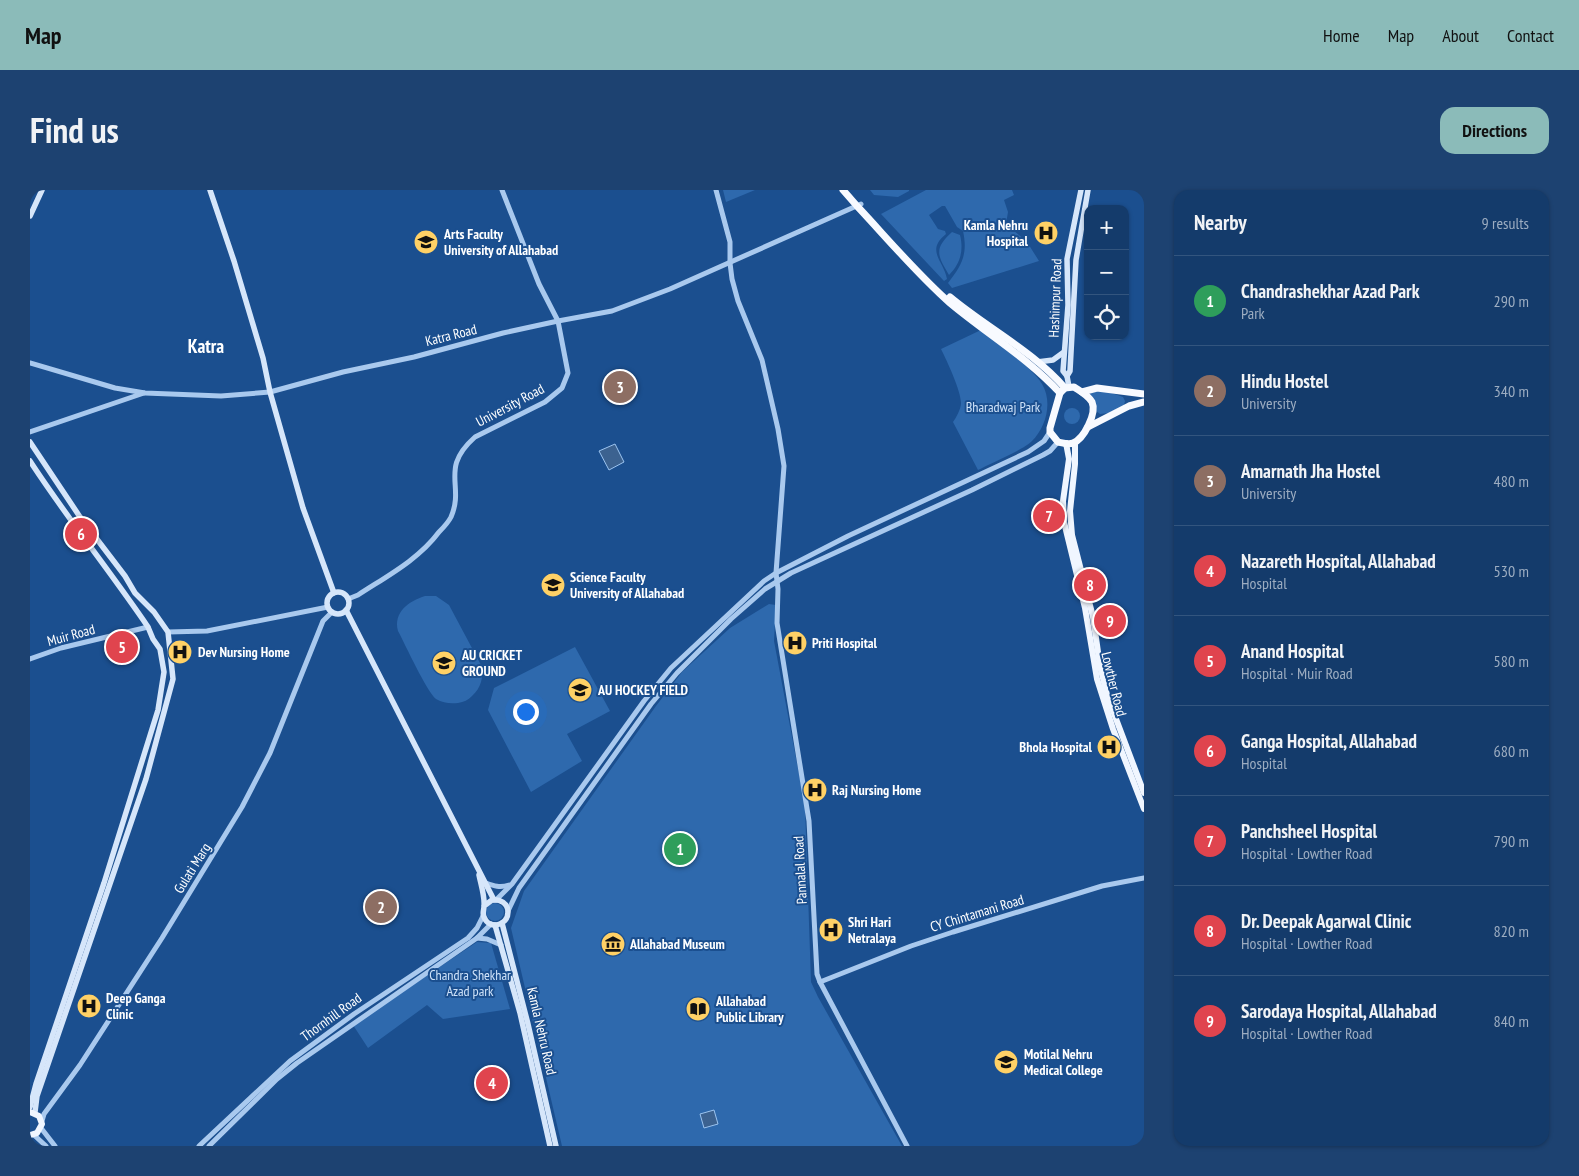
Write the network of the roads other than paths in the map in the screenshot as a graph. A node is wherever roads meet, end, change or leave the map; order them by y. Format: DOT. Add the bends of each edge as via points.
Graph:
graph roads {
  1 [pos="42,190"];
  2 [pos="210,190"];
  3 [pos="502,190"];
  4 [pos="716,190"];
  5 [pos="843,190"];
  6 [pos="849,190"];
  7 [pos="1081,190"];
  8 [pos="1088,190"];
  9 [pos="859,205"];
  10 [pos="30,216"];
  11 [pos="730,263"];
  12 [pos="558,320"];
  13 [pos="1064,352"];
  14 [pos="1037,362"];
  15 [pos="30,363"];
  16 [pos="1067,376"];
  17 [pos="1065,389"];
  18 [pos="270,392"];
  19 [pos="1082,392"];
  20 [pos="144,393"];
  21 [pos="1144,394"];
  22 [pos="1144,402"];
  23 [pos="1088,427"];
  24 [pos="30,432"];
  25 [pos="1050,432"];
  26 [pos="30,442"];
  27 [pos="1058,442"];
  28 [pos="1075,442"];
  29 [pos="1066,443"];
  30 [pos="30,461"];
  31 [pos="776,573"];
  32 [pos="777,581"];
  33 [pos="334,592"];
  34 [pos="348,599"];
  35 [pos="328,607"];
  36 [pos="346,610"];
  37 [pos="332,612"];
  38 [pos="158,617"];
  39 [pos="146,624"];
  40 [pos="168,634"];
  41 [pos="156,644"];
  42 [pos="30,659"];
  43 [pos="1144,793"];
  44 [pos="1144,809"];
  45 [pos="478,868"];
  46 [pos="1144,878"];
  47 [pos="486,883"];
  48 [pos="512,884"];
  49 [pos="495,900"];
  50 [pos="484,906"];
  51 [pos="508,912"];
  52 [pos="483,916"];
  53 [pos="502,923"];
  54 [pos="493,925"];
  55 [pos="477,938"];
  56 [pos="502,946"];
  57 [pos="820,982"];
  58 [pos="32,1110"];
  59 [pos="42,1120"];
  60 [pos="42,1128"];
  61 [pos="31,1135"];
  62 [pos="46,1146"];
  63 [pos="55,1146"];
  64 [pos="200,1146"];
  65 [pos="209,1146"];
  66 [pos="550,1146"];
  67 [pos="556,1146"];
  68 [pos="907,1146"];
  1 -- 10 [label="main road"];
  2 -- 18 [label="main road" via="260,349"];
  3 -- 12 [label="street, University Road" via="539,284"];
  4 -- 11 [label="street, Pannalal Road" via="730,242"];
  5 -- 9 [label="highway"];
  6 -- 9 [label="highway"];
  7 -- 13 [label="main road, Hashimpur Road" via="1067,259"];
  8 -- 16 [label="main road" via="1076,260 1070,371"];
  9 -- 11 [label="street, Katra Road"];
  9 -- 14 [label="highway" via="939,286"];
  9 -- 17 [label="highway" via="948,301"];
  11 -- 12 [label="street, Katra Road" via="612,311"];
  11 -- 31 [label="street, Pannalal Road" via="738,301 762,360 784,466"];
  12 -- 18 [label="street, Katra Road"];
  12 -- 34 [label="street, University Road" via="568,373 562,388 545,402 466,444 458,454 454,468 454,507 450,519 417,556"];
  13 -- 14 [label="main road" via="1053,360"];
  13 -- 16 [label="main road, Hashimpur Road" via="1063,370"];
  14 -- 17 [label="highway"];
  15 -- 20 [label="street, Katra Road" via="115,388"];
  16 -- 17 [label="main road, Hashimpur Road"];
  17 -- 19 [label="highway" via="1074,387"];
  17 -- 25 [label="highway"];
  18 -- 20 [label="street, Katra Road" via="221,396"];
  18 -- 33 [label="main road" via="303,508"];
  19 -- 21 [label="highway" via="1097,388"];
  19 -- 23 [label="highway" via="1093,406"];
  20 -- 24 [label="street"];
  22 -- 23 [label="highway"];
  23 -- 28 [label="highway"];
  25 -- 27 [label="highway"];
  25 -- 31 [label="street" via="1028,452"];
  26 -- 38 [label="main road" via="135,593"];
  27 -- 29 [label="highway"];
  27 -- 32 [label="street" via="1043,455"];
  28 -- 29 [label="highway"];
  28 -- 43 [label="main road, Lowther Road" via="1070,511 1072,535 1093,617 1107,695"];
  29 -- 44 [label="main road, Lowther Road" via="1064,522 1085,608 1096,679"];
  30 -- 39 [label="main road"];
  31 -- 32 [label="street, Pannalal Road"];
  31 -- 48 [label="street" via="671,668"];
  32 -- 51 [label="street" via="699,651 651,704 519,888"];
  32 -- 57 [label="street, Pannalal Road" via="778,635 808,821"];
  33 -- 34 [label="main road" via="343,593"];
  33 -- 35 [label="main road" via="328,598"];
  34 -- 36 [label="main road"];
  35 -- 37 [label="main road"];
  35 -- 40 [label="street" via="207,631"];
  36 -- 37 [label="main road" via="340,614"];
  36 -- 45 [label="main road"];
  37 -- 59 [label="street, Gulati Marg" via="323,622 270,753 242,807 147,962"];
  38 -- 39 [label="main road" via="153,615"];
  38 -- 40 [label="main road"];
  39 -- 41 [label="main road"];
  39 -- 42 [label="street, Muir Road"];
  40 -- 41 [label="main road" via="162,646"];
  40 -- 58 [label="main road" via="173,679 146,779"];
  41 -- 58 [label="main road" via="164,672 158,710 100,897 32,1094"];
  45 -- 47 [label="main road"];
  45 -- 50 [label="main road"];
  46 -- 57 [label="street, CY Chintamani Road" via="1102,886 953,932"];
  47 -- 48 [label="street" via="502,887"];
  47 -- 49 [label="main road"];
  48 -- 49 [label="street"];
  49 -- 50 [label="main road"];
  49 -- 51 [label="main road" via="504,903"];
  50 -- 52 [label="main road"];
  51 -- 53 [label="main road"];
  52 -- 54 [label="main road"];
  52 -- 64 [label="street, Thornhill Road" via="468,938 290,1061"];
  53 -- 54 [label="main road"];
  53 -- 67 [label="main road, Kamla Nehru Road"];
  54 -- 55 [label="street, Thornhill Road"];
  54 -- 56 [label="main road, Kamla Nehru Road"];
  55 -- 56 [label="street"];
  55 -- 65 [label="street, Thornhill Road" via="296,1063"];
  56 -- 66 [label="main road, Kamla Nehru Road"];
  57 -- 68 [label="street, Pannalal Road"];
  58 -- 59 [label="main road"];
  59 -- 60 [label="main road"];
  60 -- 61 [label="main road"];
  60 -- 63 [label="street"];
  61 -- 62 [label="street"];
}
